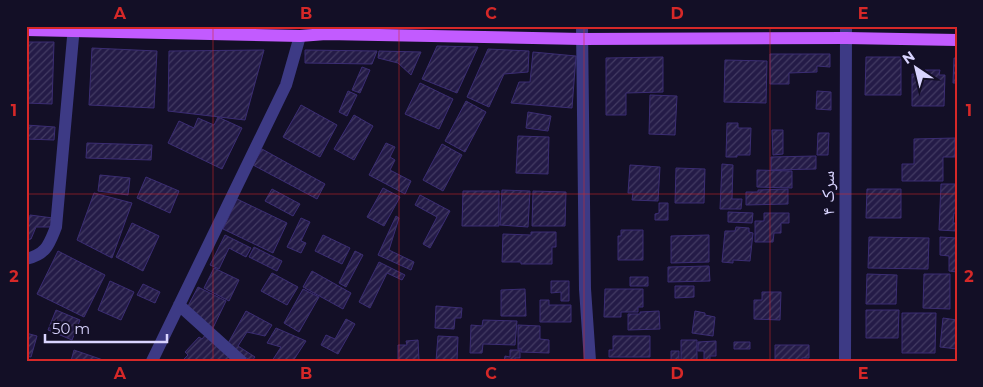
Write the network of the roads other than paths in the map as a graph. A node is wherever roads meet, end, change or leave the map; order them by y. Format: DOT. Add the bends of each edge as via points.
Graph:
graph roads {
  1 [pos="582,26"];
  2 [pos="74,28"];
  3 [pos="26,30"];
  4 [pos="326,30"];
  5 [pos="846,32"];
  6 [pos="300,36"];
  7 [pos="582,40"];
  8 [pos="957,40"];
  9 [pos="26,259"];
  10 [pos="179,305"];
  11 [pos="152,361"];
  12 [pos="241,361"];
  13 [pos="590,361"];
  14 [pos="845,361"];
  1 -- 7 [label="street"];
  2 -- 3 [label="main road"];
  2 -- 6 [label="main road"];
  2 -- 9 [label="street" via="56,227 47,249"];
  4 -- 6 [label="main road"];
  4 -- 7 [label="main road"];
  5 -- 7 [label="main road"];
  5 -- 8 [label="main road"];
  5 -- 14 [label="street, سرک ۴"];
  6 -- 10 [label="street" via="286,85"];
  7 -- 13 [label="street" via="585,289"];
  10 -- 11 [label="street"];
  10 -- 12 [label="street"];
}
